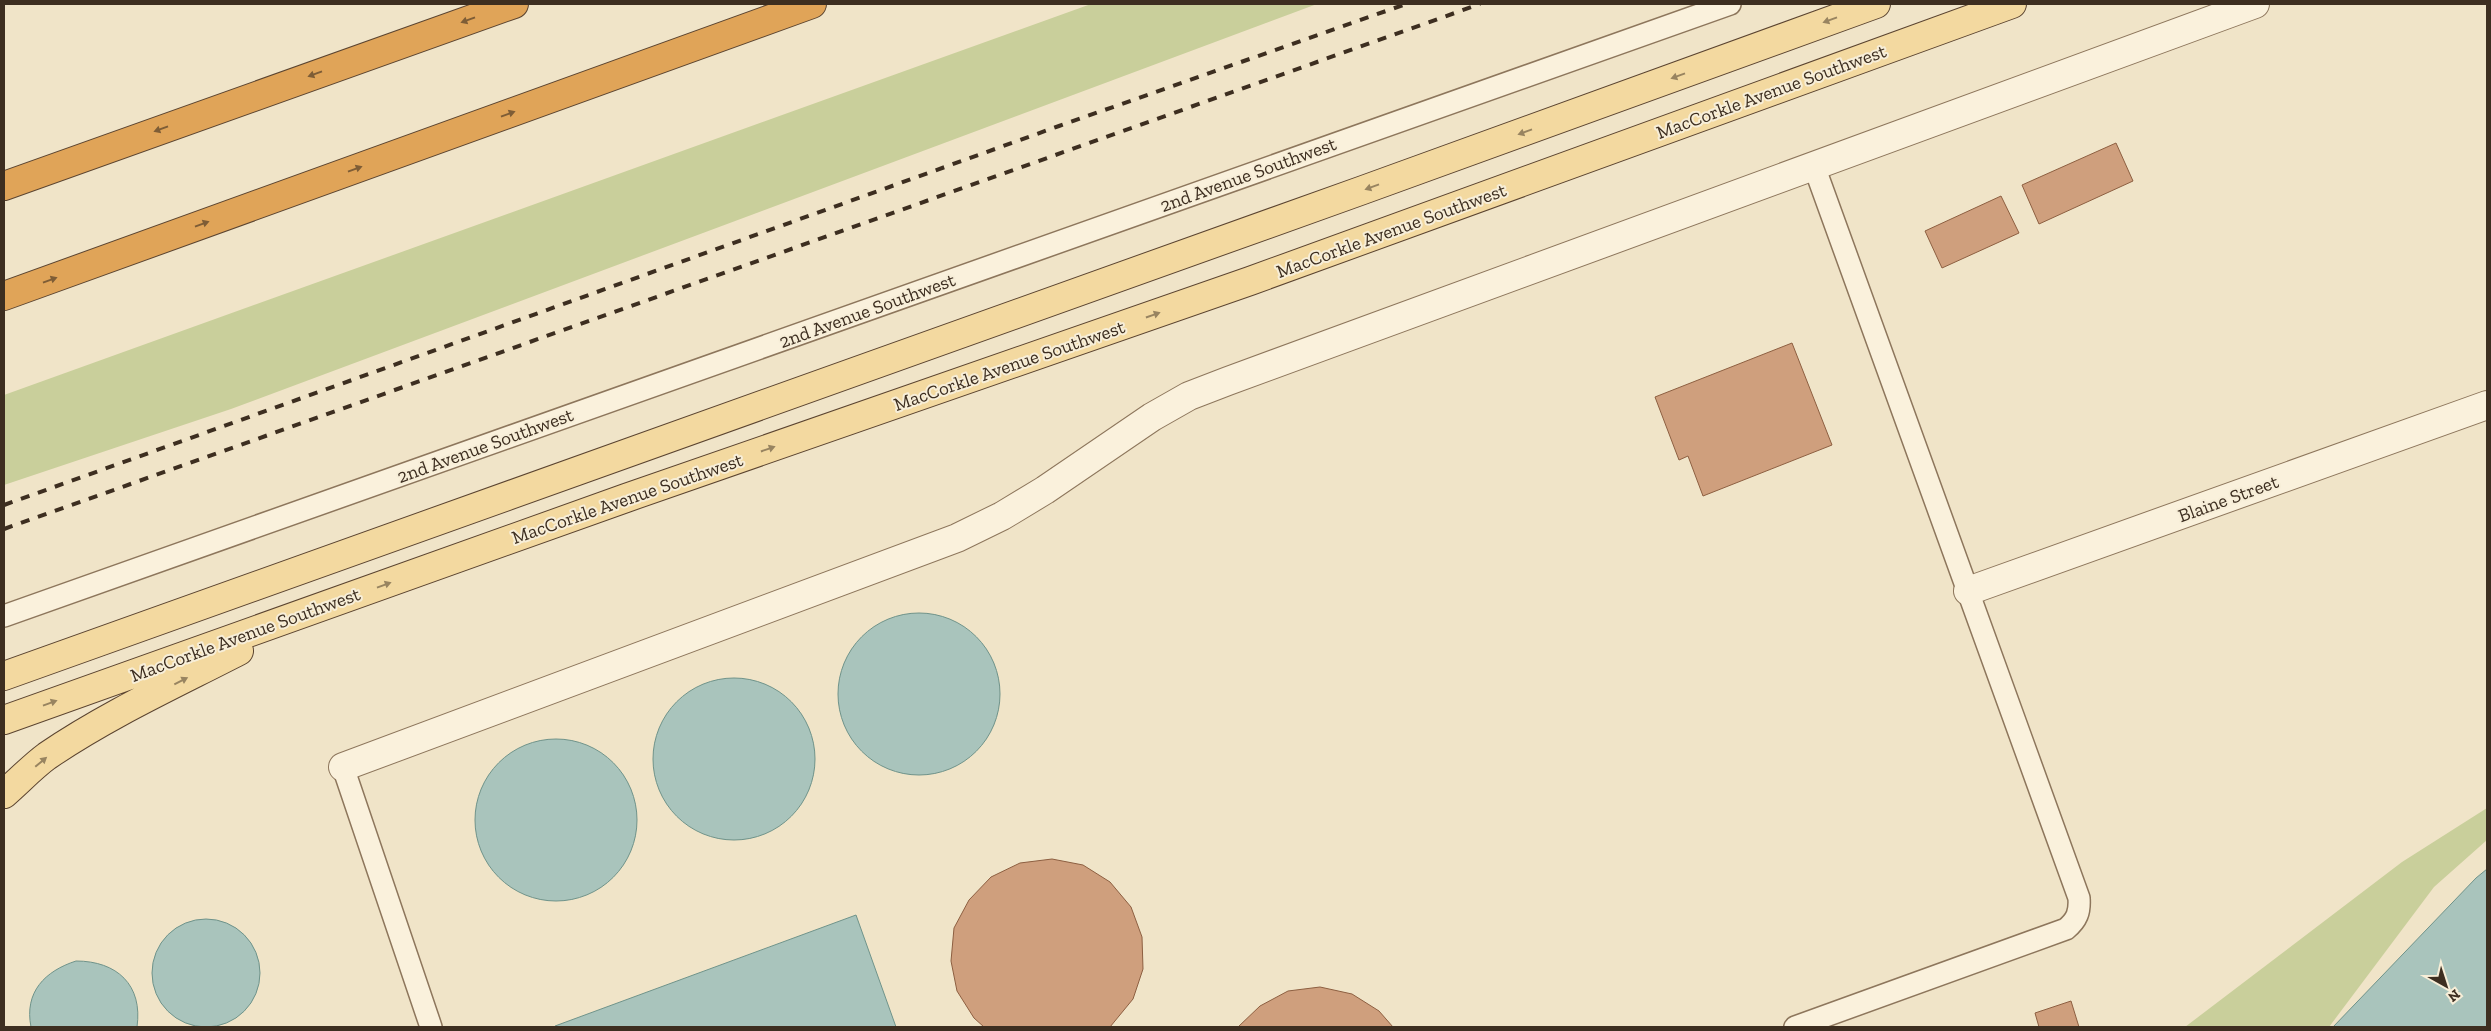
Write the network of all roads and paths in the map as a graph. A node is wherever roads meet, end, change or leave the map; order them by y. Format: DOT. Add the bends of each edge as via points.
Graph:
graph roads {
  1 [pos="514,4"];
  2 [pos="812,4"];
  3 [pos="1730,4"];
  4 [pos="1876,4"];
  5 [pos="2012,4"];
  6 [pos="2255,4"];
  7 [pos="1814,166"];
  8 [pos="4,186"];
  9 [pos="4,296"];
  10 [pos="2487,405"];
  11 [pos="1968,591"];
  12 [pos="334,603"];
  13 [pos="4,616"];
  14 [pos="4,676"];
  15 [pos="4,720"];
  16 [pos="343,766"];
  17 [pos="4,794"];
  18 [pos="430,1027"];
  19 [pos="1795,1027"];
  1 -- 8 [label="highway, one-way"];
  9 -- 2 [label="highway, one-way"];
  3 -- 13 [label="lane, 2nd Avenue Southwest"];
  4 -- 14 [label="main road, MacCorkle Avenue Southwest, one-way"];
  12 -- 5 [label="main road, MacCorkle Avenue Southwest, one-way" via="1250,281"];
  6 -- 7 [label="street"];
  7 -- 11 [label="lane"];
  7 -- 16 [label="street" via="1189,396 1118,438 1045,490 957,538"];
  10 -- 11 [label="street, Blaine Street"];
  11 -- 19 [label="lane" via="2079,898 2078,916 2066,929"];
  15 -- 12 [label="main road, MacCorkle Avenue Southwest, one-way"];
  17 -- 12 [label="main road, one-way" via="46,757 122,712"];
  16 -- 18 [label="lane"];
}
